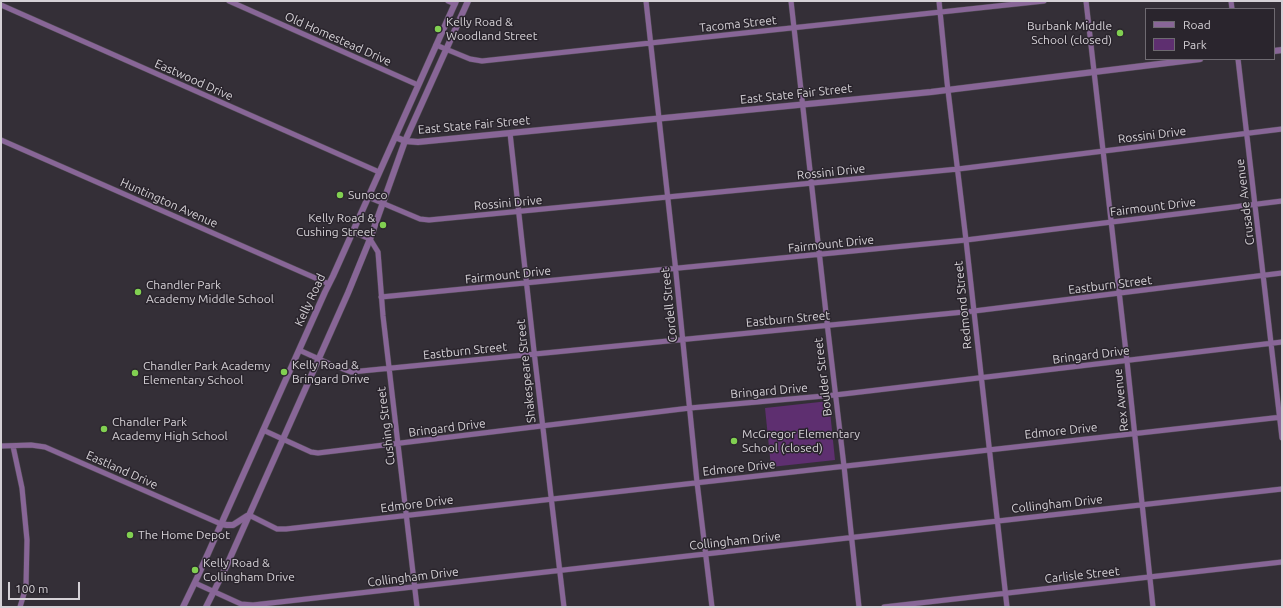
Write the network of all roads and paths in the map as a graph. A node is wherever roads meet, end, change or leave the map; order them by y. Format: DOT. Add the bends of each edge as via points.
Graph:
graph roads {
  1 [pos="228,1"];
  2 [pos="448,1"];
  3 [pos="468,1"];
  4 [pos="646,1"];
  5 [pos="791,1"];
  6 [pos="939,1"];
  7 [pos="1044,1"];
  8 [pos="1086,1"];
  9 [pos="455,2"];
  10 [pos="1,5"];
  11 [pos="941,12"];
  12 [pos="794,28"];
  13 [pos="650,43"];
  14 [pos="436,45"];
  15 [pos="446,50"];
  16 [pos="1192,60"];
  17 [pos="1238,60"];
  18 [pos="1093,72"];
  19 [pos="418,85"];
  20 [pos="948,89"];
  21 [pos="803,105"];
  22 [pos="659,119"];
  23 [pos="1282,129"];
  24 [pos="510,133"];
  25 [pos="1247,134"];
  26 [pos="395,137"];
  27 [pos="1,140"];
  28 [pos="406,141"];
  29 [pos="1102,152"];
  30 [pos="958,169"];
  31 [pos="379,172"];
  32 [pos="812,184"];
  33 [pos="368,197"];
  34 [pos="668,197"];
  35 [pos="1282,201"];
  36 [pos="383,204"];
  37 [pos="1256,204"];
  38 [pos="518,212"];
  39 [pos="1110,222"];
  40 [pos="353,232"];
  41 [pos="370,239"];
  42 [pos="966,240"];
  43 [pos="820,255"];
  44 [pos="676,268"];
  45 [pos="1282,273"];
  46 [pos="1264,276"];
  47 [pos="526,283"];
  48 [pos="329,284"];
  49 [pos="1119,293"];
  50 [pos="381,297"];
  51 [pos="974,311"];
  52 [pos="827,326"];
  53 [pos="683,339"];
  54 [pos="1282,342"];
  55 [pos="1271,343"];
  56 [pos="299,350"];
  57 [pos="534,354"];
  58 [pos="318,359"];
  59 [pos="1127,361"];
  60 [pos="389,369"];
  61 [pos="982,378"];
  62 [pos="835,395"];
  63 [pos="690,408"];
  64 [pos="1281,417"];
  65 [pos="542,427"];
  66 [pos="263,430"];
  67 [pos="1134,433"];
  68 [pos="1282,438"];
  69 [pos="282,439"];
  70 [pos="398,444"];
  71 [pos="1,446"];
  72 [pos="13,446"];
  73 [pos="990,449"];
  74 [pos="844,466"];
  75 [pos="698,482"];
  76 [pos="1282,489"];
  77 [pos="551,499"];
  78 [pos="1142,505"];
  79 [pos="249,515"];
  80 [pos="406,516"];
  81 [pos="997,521"];
  82 [pos="221,524"];
  83 [pos="851,538"];
  84 [pos="706,554"];
  85 [pos="1282,562"];
  86 [pos="559,570"];
  87 [pos="1150,577"];
  88 [pos="195,583"];
  89 [pos="414,587"];
  90 [pos="214,592"];
  91 [pos="1005,593"];
  92 [pos="20,607"];
  93 [pos="183,607"];
  94 [pos="206,607"];
  95 [pos="417,607"];
  96 [pos="564,607"];
  97 [pos="712,607"];
  98 [pos="859,607"];
  99 [pos="884,607"];
  100 [pos="1007,607"];
  101 [pos="1153,607"];
  1 -- 19 [label="street, Old Homestead Drive"];
  2 -- 9 [label="street"];
  3 -- 15 [label="street"];
  4 -- 13 [label="street, Cordell Street"];
  5 -- 12 [label="street, Boulder Street"];
  6 -- 11 [label="street, Redmond Street"];
  7 -- 11 [label="street, Tacoma Street"];
  8 -- 18 [label="street, Rex Avenue"];
  9 -- 14 [label="street, Kelly Road"];
  10 -- 31 [label="street, Eastwood Drive"];
  11 -- 12 [label="street, Tacoma Street"];
  11 -- 20 [label="street, Redmond Street"];
  12 -- 13 [label="street, Tacoma Street"];
  12 -- 21 [label="street, Boulder Street"];
  13 -- 15 [label="street, Tacoma Street" via="479,62"];
  13 -- 22 [label="street, Cordell Street"];
  14 -- 15 [label="street, Tacoma Street"];
  14 -- 19 [label="street, Kelly Road"];
  15 -- 28 [label="street"];
  16 -- 18 [label="street, East State Fair Street"];
  17 -- 25 [label="street, Crusade Avenue"];
  18 -- 20 [label="street, East State Fair Street"];
  18 -- 29 [label="street, Rex Avenue"];
  19 -- 26 [label="street, Kelly Road"];
  20 -- 21 [label="street, East State Fair Street"];
  20 -- 30 [label="street, Redmond Street"];
  21 -- 22 [label="street, East State Fair Street"];
  21 -- 32 [label="street, Boulder Street"];
  22 -- 24 [label="street, East State Fair Street"];
  22 -- 34 [label="street, Cordell Street"];
  23 -- 25 [label="street, Rossini Drive"];
  24 -- 28 [label="street, East State Fair Street"];
  24 -- 38 [label="street, Shakespeare Street"];
  25 -- 29 [label="street, Rossini Drive"];
  25 -- 37 [label="street, Crusade Avenue"];
  26 -- 28 [label="street, East State Fair Street"];
  26 -- 31 [label="street, Kelly Road"];
  27 -- 48 [label="street, Huntington Avenue"];
  28 -- 36 [label="street"];
  29 -- 30 [label="street, Rossini Drive"];
  29 -- 39 [label="street, Rex Avenue"];
  30 -- 32 [label="street, Rossini Drive"];
  30 -- 42 [label="street, Redmond Street"];
  31 -- 33 [label="street, Kelly Road"];
  32 -- 34 [label="street, Rossini Drive"];
  32 -- 43 [label="street, Boulder Street"];
  33 -- 36 [label="street, Rossini Drive"];
  33 -- 40 [label="street, Kelly Road"];
  34 -- 38 [label="street, Rossini Drive"];
  34 -- 44 [label="street, Cordell Street"];
  35 -- 37 [label="street, Fairmount Drive"];
  36 -- 38 [label="street, Rossini Drive" via="420,220"];
  36 -- 41 [label="street"];
  37 -- 39 [label="street, Fairmount Drive"];
  37 -- 46 [label="street, Crusade Avenue"];
  38 -- 47 [label="street, Shakespeare Street"];
  39 -- 42 [label="street, Fairmount Drive"];
  39 -- 49 [label="street, Rex Avenue"];
  40 -- 41 [label="street"];
  40 -- 48 [label="street, Kelly Road"];
  41 -- 50 [label="street, Cushing Street" via="378,252"];
  41 -- 58 [label="street"];
  42 -- 43 [label="street, Fairmount Drive"];
  42 -- 51 [label="street, Redmond Street"];
  43 -- 44 [label="street, Fairmount Drive"];
  43 -- 52 [label="street, Boulder Street"];
  44 -- 47 [label="street, Fairmount Drive"];
  44 -- 53 [label="street, Cordell Street"];
  45 -- 46 [label="street, Eastburn Street"];
  46 -- 49 [label="street, Eastburn Street"];
  46 -- 55 [label="street, Crusade Avenue"];
  47 -- 50 [label="street, Fairmount Drive"];
  47 -- 57 [label="street, Shakespeare Street"];
  48 -- 56 [label="street, Kelly Road"];
  49 -- 51 [label="street, Eastburn Street"];
  49 -- 59 [label="street, Rex Avenue"];
  50 -- 60 [label="street, Cushing Street"];
  51 -- 52 [label="street, Eastburn Street"];
  51 -- 61 [label="street, Redmond Street"];
  52 -- 53 [label="street, Eastburn Street"];
  52 -- 62 [label="street, Boulder Street"];
  53 -- 57 [label="street, Eastburn Street"];
  53 -- 63 [label="street, Cordell Street"];
  54 -- 55 [label="street, Bringard Drive"];
  55 -- 59 [label="street, Bringard Drive"];
  55 -- 64 [label="street, Crusade Avenue"];
  56 -- 58 [label="street, Eastburn Street"];
  56 -- 66 [label="street, Kelly Road"];
  57 -- 60 [label="street, Eastburn Street"];
  57 -- 65 [label="street, Shakespeare Street"];
  58 -- 60 [label="street, Eastburn Street" via="348,372"];
  58 -- 69 [label="street"];
  59 -- 61 [label="street, Bringard Drive"];
  59 -- 67 [label="street, Rex Avenue"];
  60 -- 70 [label="street, Cushing Street"];
  61 -- 62 [label="street, Bringard Drive"];
  61 -- 73 [label="street, Redmond Street"];
  62 -- 63 [label="street, Bringard Drive"];
  62 -- 74 [label="street, Boulder Street"];
  63 -- 65 [label="street, Bringard Drive"];
  63 -- 75 [label="street, Cordell Street"];
  64 -- 67 [label="street, Edmore Drive"];
  64 -- 68 [label="street"];
  65 -- 70 [label="street, Bringard Drive"];
  65 -- 77 [label="street, Shakespeare Street"];
  66 -- 69 [label="street, Bringard Drive"];
  66 -- 82 [label="street, Kelly Road"];
  67 -- 73 [label="street, Edmore Drive"];
  67 -- 78 [label="street, Rex Avenue"];
  69 -- 70 [label="street, Bringard Drive" via="318,453"];
  69 -- 79 [label="street"];
  70 -- 80 [label="street, Cushing Street"];
  71 -- 72 [label="street, Eastland Drive"];
  72 -- 82 [label="street, Eastland Drive" via="45,447"];
  72 -- 92 [label="street" via="22,488 27,540 26,587"];
  73 -- 74 [label="street, Edmore Drive"];
  73 -- 81 [label="street, Redmond Street"];
  74 -- 75 [label="street, Edmore Drive"];
  74 -- 83 [label="street, Boulder Street"];
  75 -- 77 [label="street, Edmore Drive"];
  75 -- 84 [label="street, Cordell Street"];
  76 -- 78 [label="street, Collingham Drive"];
  77 -- 80 [label="street, Edmore Drive"];
  77 -- 86 [label="street, Shakespeare Street"];
  78 -- 81 [label="street, Collingham Drive"];
  78 -- 87 [label="street, Rex Avenue"];
  79 -- 80 [label="street, Edmore Drive" via="280,530"];
  79 -- 82 [label="street" via="236,524"];
  79 -- 90 [label="street"];
  80 -- 89 [label="street, Cushing Street"];
  81 -- 83 [label="street, Collingham Drive"];
  81 -- 91 [label="street, Redmond Street"];
  82 -- 88 [label="street, Kelly Road"];
  83 -- 84 [label="street, Collingham Drive"];
  83 -- 98 [label="street, Boulder Street"];
  84 -- 86 [label="street, Collingham Drive"];
  84 -- 97 [label="street, Cordell Street"];
  85 -- 87 [label="street, Carlisle Street"];
  86 -- 89 [label="street, Collingham Drive"];
  86 -- 96 [label="street, Shakespeare Street"];
  87 -- 91 [label="street, Carlisle Street"];
  87 -- 101 [label="street, Rex Avenue"];
  88 -- 90 [label="street, Collingham Drive"];
  88 -- 93 [label="street, Kelly Road"];
  89 -- 90 [label="street, Collingham Drive" via="248,605"];
  89 -- 95 [label="street, Cushing Street"];
  90 -- 94 [label="street"];
  91 -- 99 [label="street, Carlisle Street"];
  91 -- 100 [label="street, Redmond Street"];
}
